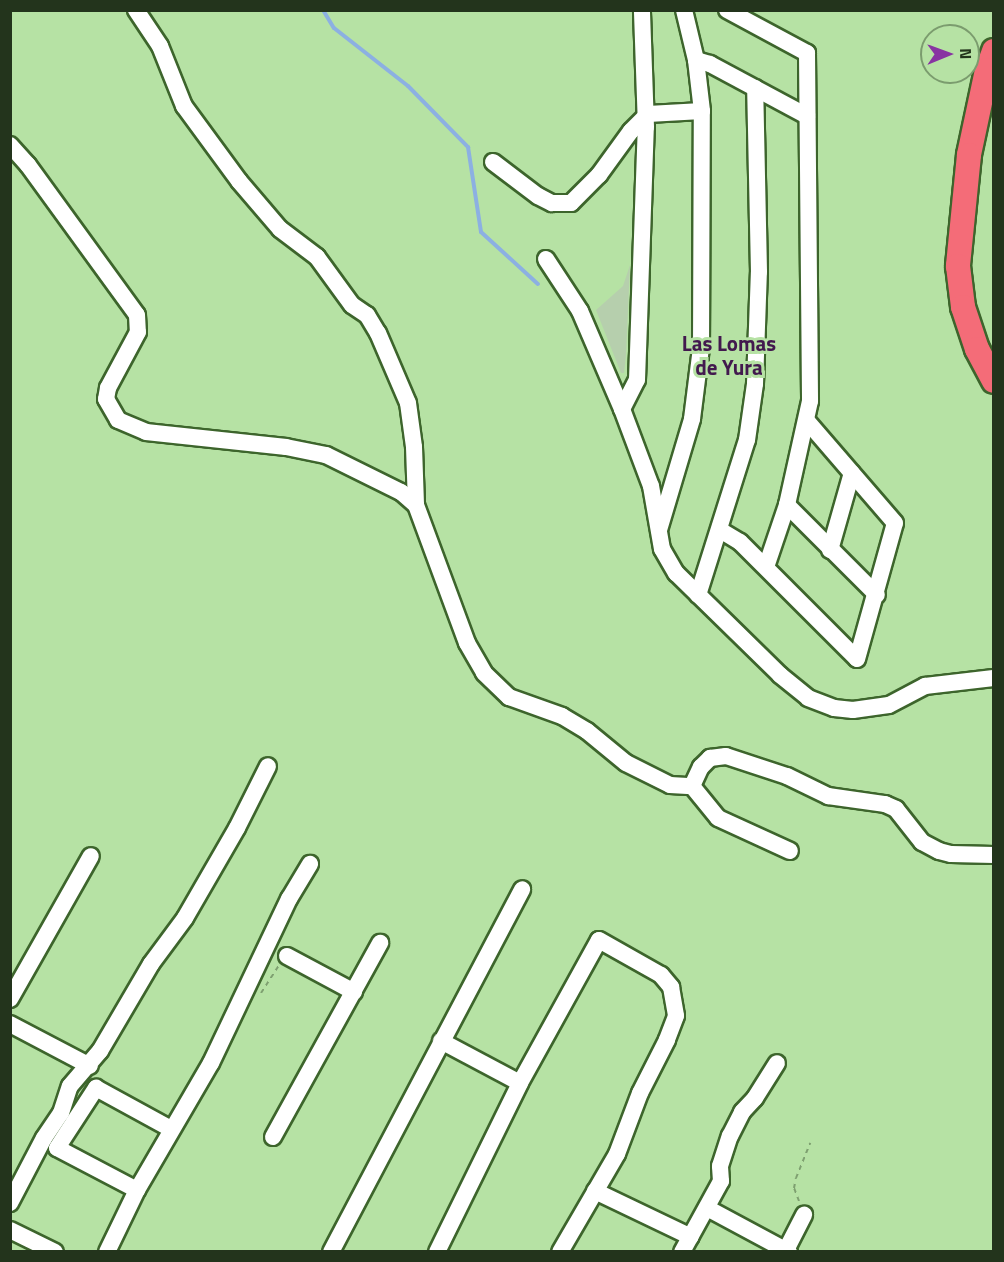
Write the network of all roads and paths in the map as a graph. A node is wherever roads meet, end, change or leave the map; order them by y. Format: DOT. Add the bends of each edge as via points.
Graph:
graph roads {
  1 [pos="136,10"];
  2 [pos="642,10"];
  3 [pos="684,10"];
  4 [pos="727,10"];
  5 [pos="993,51"];
  6 [pos="696,60"];
  7 [pos="755,88"];
  8 [pos="702,111"];
  9 [pos="807,116"];
  10 [pos="646,119"];
  11 [pos="10,145"];
  12 [pos="493,162"];
  13 [pos="546,259"];
  14 [pos="993,381"];
  15 [pos="622,409"];
  16 [pos="807,421"];
  17 [pos="852,473"];
  18 [pos="416,505"];
  19 [pos="786,505"];
  20 [pos="720,530"];
  21 [pos="658,535"];
  22 [pos="830,550"];
  23 [pos="766,567"];
  24 [pos="698,595"];
  25 [pos="877,596"];
  26 [pos="993,678"];
  27 [pos="268,766"];
  28 [pos="692,786"];
  29 [pos="790,851"];
  30 [pos="993,855"];
  31 [pos="91,856"];
  32 [pos="310,864"];
  33 [pos="522,889"];
  34 [pos="380,943"];
  35 [pos="287,956"];
  36 [pos="354,992"];
  37 [pos="10,999"];
  38 [pos="10,1024"];
  39 [pos="441,1041"];
  40 [pos="777,1063"];
  41 [pos="90,1066"];
  42 [pos="520,1083"];
  43 [pos="171,1129"];
  44 [pos="273,1137"];
  45 [pos="810,1143"];
  46 [pos="136,1190"];
  47 [pos="595,1191"];
  48 [pos="10,1203"];
  49 [pos="708,1208"];
  50 [pos="804,1215"];
  51 [pos="10,1230"];
  52 [pos="687,1244"];
  53 [pos="55,1251"];
  54 [pos="107,1251"];
  55 [pos="331,1251"];
  56 [pos="437,1251"];
  57 [pos="560,1251"];
  58 [pos="786,1251"];
  1 -- 18 [label="street" via="159,46 184,106 239,181 280,229 317,256 352,305 368,315 408,403"];
  2 -- 10 [label="street"];
  3 -- 6 [label="street"];
  4 -- 9 [label="street" via="807,53"];
  5 -- 14 [label="highway" via="969,155 958,266 963,308"];
  6 -- 7 [label="street"];
  6 -- 8 [label="street"];
  7 -- 9 [label="street"];
  7 -- 20 [label="street" via="759,272 755,384 747,440"];
  8 -- 10 [label="street" via="652,112"];
  8 -- 21 [label="street" via="698,382 692,419"];
  9 -- 16 [label="street" via="810,372"];
  10 -- 12 [label="street" via="631,131 599,175 571,203 552,203 538,196"];
  10 -- 15 [label="street" via="637,380"];
  11 -- 18 [label="street" via="136,315 138,332 106,399 118,420 146,432 326,455 386,483"];
  13 -- 15 [label="street" via="580,311"];
  15 -- 21 [label="street" via="651,486"];
  16 -- 17 [label="street"];
  16 -- 19 [label="street"];
  17 -- 22 [label="street"];
  17 -- 25 [label="street" via="895,523"];
  18 -- 28 [label="street" via="462,632 484,674 509,697 562,716 587,731 626,763 670,785"];
  19 -- 22 [label="street"];
  19 -- 23 [label="street"];
  20 -- 23 [label="street" via="740,542"];
  20 -- 24 [label="street"];
  21 -- 24 [label="street" via="676,573"];
  22 -- 25 [label="street"];
  23 -- 25 [label="street" via="857,658"];
  24 -- 26 [label="street" via="788,682 808,698 834,708 853,710 889,705 925,686"];
  27 -- 41 [label="street" via="185,918 156,956"];
  28 -- 29 [label="street" via="718,818"];
  28 -- 30 [label="street" via="710,758 726,756 787,776 828,796 885,804 896,809 922,842 939,852"];
  31 -- 37 [label="street"];
  32 -- 43 [label="street" via="289,899 211,1063"];
  33 -- 39 [label="street"];
  34 -- 36 [label="street"];
  35 -- 36 [label="street"];
  36 -- 44 [label="street"];
  38 -- 41 [label="street"];
  39 -- 42 [label="street"];
  39 -- 55 [label="street"];
  40 -- 49 [label="street" via="730,1136 720,1166 721,1181"];
  41 -- 48 [label="street" via="70,1086 61,1113"];
  42 -- 47 [label="street" via="599,940 661,975 671,987 676,1016 617,1154"];
  42 -- 56 [label="street"];
  43 -- 46 [label="street"];
  43 -- 46 [label="street" via="96,1088 57,1148"];
  45 -- 50 [label="path" via="794,1188"];
  46 -- 54 [label="street"];
  47 -- 52 [label="street"];
  47 -- 57 [label="street"];
  49 -- 52 [label="street"];
  49 -- 58 [label="street"];
  50 -- 58 [label="street"];
  51 -- 53 [label="street"];
}
